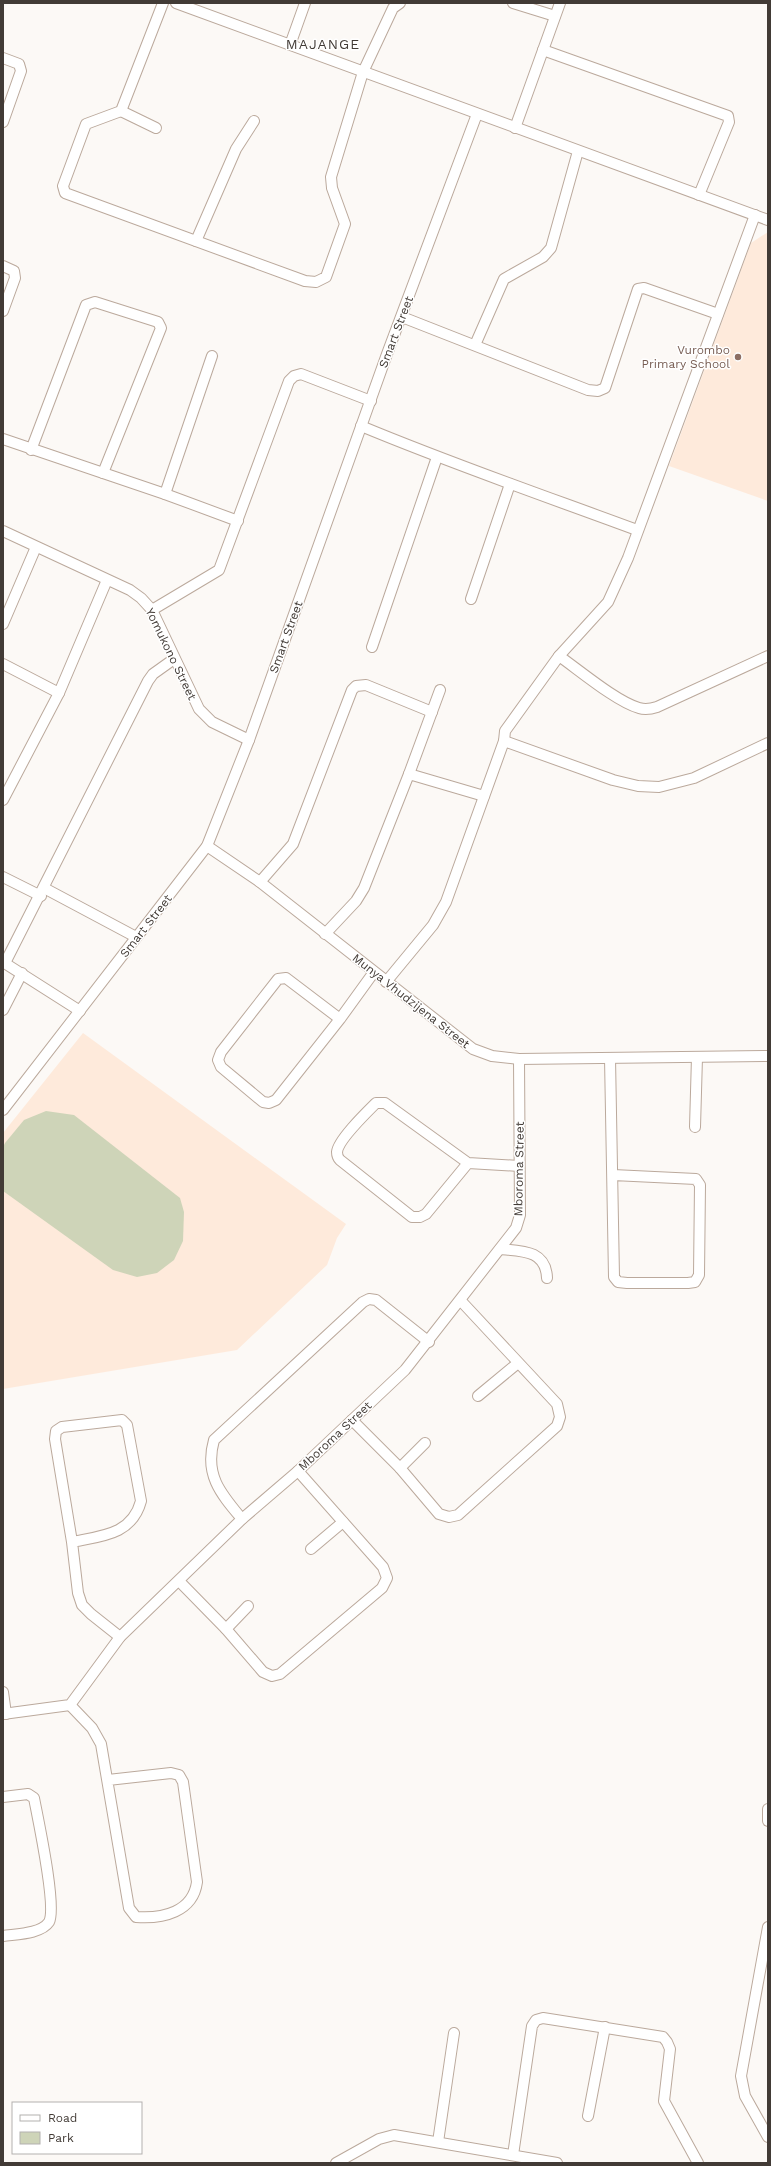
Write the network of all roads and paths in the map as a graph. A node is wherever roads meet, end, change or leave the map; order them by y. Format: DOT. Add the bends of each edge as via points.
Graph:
graph roads {
  1 [pos="163,3"];
  2 [pos="176,3"];
  3 [pos="305,3"];
  4 [pos="400,3"];
  5 [pos="513,3"];
  6 [pos="560,3"];
  7 [pos="555,16"];
  8 [pos="290,45"];
  9 [pos="543,50"];
  10 [pos="3,58"];
  11 [pos="363,72"];
  12 [pos="121,111"];
  13 [pos="477,114"];
  14 [pos="254,121"];
  15 [pos="3,122"];
  16 [pos="156,128"];
  17 [pos="515,128"];
  18 [pos="578,151"];
  19 [pos="698,195"];
  20 [pos="755,215"];
  21 [pos="768,220"];
  22 [pos="196,241"];
  23 [pos="3,266"];
  24 [pos="3,311"];
  25 [pos="718,314"];
  26 [pos="402,317"];
  27 [pos="475,345"];
  28 [pos="212,356"];
  29 [pos="371,401"];
  30 [pos="361,426"];
  31 [pos="3,439"];
  32 [pos="31,450"];
  33 [pos="437,457"];
  34 [pos="103,473"];
  35 [pos="510,484"];
  36 [pos="165,494"];
  37 [pos="238,521"];
  38 [pos="637,530"];
  39 [pos="3,531"];
  40 [pos="36,547"];
  41 [pos="107,580"];
  42 [pos="472,599"];
  43 [pos="152,610"];
  44 [pos="3,624"];
  45 [pos="372,647"];
  46 [pos="560,656"];
  47 [pos="768,656"];
  48 [pos="174,659"];
  49 [pos="3,664"];
  50 [pos="440,690"];
  51 [pos="58,693"];
  52 [pos="432,712"];
  53 [pos="249,740"];
  54 [pos="504,741"];
  55 [pos="768,743"];
  56 [pos="409,774"];
  57 [pos="484,796"];
  58 [pos="3,800"];
  59 [pos="207,846"];
  60 [pos="3,877"];
  61 [pos="260,882"];
  62 [pos="42,892"];
  63 [pos="325,934"];
  64 [pos="136,937"];
  65 [pos="4,962"];
  66 [pos="374,972"];
  67 [pos="22,973"];
  68 [pos="386,982"];
  69 [pos="3,1010"];
  70 [pos="80,1011"];
  71 [pos="340,1020"];
  72 [pos="768,1056"];
  73 [pos="697,1057"];
  74 [pos="610,1058"];
  75 [pos="519,1059"];
  76 [pos="3,1110"];
  77 [pos="695,1127"];
  78 [pos="468,1163"];
  79 [pos="520,1166"];
  80 [pos="612,1175"];
  81 [pos="500,1249"];
  82 [pos="547,1278"];
  83 [pos="461,1301"];
  84 [pos="429,1342"];
  85 [pos="518,1363"];
  86 [pos="478,1396"];
  87 [pos="352,1420"];
  88 [pos="425,1443"];
  89 [pos="400,1468"];
  90 [pos="298,1470"];
  91 [pos="242,1519"];
  92 [pos="343,1522"];
  93 [pos="72,1542"];
  94 [pos="312,1549"];
  95 [pos="179,1581"];
  96 [pos="248,1606"];
  97 [pos="226,1629"];
  98 [pos="120,1638"];
  99 [pos="3,1692"];
  100 [pos="70,1705"];
  101 [pos="5,1714"];
  102 [pos="108,1780"];
  103 [pos="3,1797"];
  104 [pos="768,1808"];
  105 [pos="768,1821"];
  106 [pos="768,1928"];
  107 [pos="3,1936"];
  108 [pos="605,2027"];
  109 [pos="454,2033"];
  110 [pos="588,2116"];
  111 [pos="768,2137"];
  112 [pos="438,2142"];
  113 [pos="513,2155"];
  114 [pos="336,2163"];
  115 [pos="557,2163"];
  116 [pos="698,2163"];
  1 -- 12 [label="street"];
  2 -- 8 [label="street"];
  3 -- 8 [label="street"];
  4 -- 11 [label="street" via="393,8"];
  5 -- 7 [label="street"];
  6 -- 7 [label="street"];
  7 -- 9 [label="street"];
  8 -- 11 [label="street"];
  9 -- 17 [label="street"];
  9 -- 19 [label="street" via="728,116 729,122"];
  10 -- 15 [label="street" via="19,64 21,71"];
  11 -- 13 [label="street"];
  11 -- 22 [label="street" via="330,177 345,224 326,277 316,282 305,281"];
  12 -- 16 [label="street"];
  12 -- 22 [label="street" via="86,124 63,186 65,193"];
  13 -- 17 [label="street"];
  13 -- 26 [label="street, Smart Street"];
  14 -- 22 [label="street" via="236,149"];
  17 -- 18 [label="street"];
  18 -- 19 [label="street"];
  18 -- 27 [label="street" via="551,248 543,257 504,279"];
  19 -- 20 [label="street"];
  20 -- 21 [label="street"];
  20 -- 25 [label="street"];
  23 -- 24 [label="street" via="14,271 15,278"];
  25 -- 27 [label="street" via="644,288 638,289 605,388 598,391 588,390"];
  25 -- 38 [label="street"];
  26 -- 27 [label="street"];
  26 -- 29 [label="street, Smart Street"];
  28 -- 36 [label="street"];
  29 -- 30 [label="street, Smart Street"];
  29 -- 37 [label="street" via="301,374 294,376 289,381"];
  30 -- 33 [label="street"];
  30 -- 53 [label="street, Smart Street"];
  31 -- 32 [label="street"];
  32 -- 34 [label="street"];
  32 -- 34 [label="street" via="86,305 95,302 158,322 161,328"];
  33 -- 35 [label="street"];
  33 -- 45 [label="street"];
  34 -- 36 [label="street"];
  35 -- 38 [label="street"];
  35 -- 42 [label="street"];
  36 -- 37 [label="street"];
  37 -- 43 [label="street" via="219,570"];
  38 -- 46 [label="street" via="628,558 608,602"];
  39 -- 40 [label="street, Yomukono Street"];
  40 -- 41 [label="street, Yomukono Street"];
  40 -- 44 [label="street"];
  41 -- 43 [label="street, Yomukono Street" via="130,590"];
  41 -- 51 [label="street"];
  43 -- 48 [label="street, Yomukono Street"];
  46 -- 47 [label="street" via="611,693 638,708 648,709"];
  46 -- 54 [label="street" via="509,723"];
  48 -- 53 [label="street, Yomukono Street" via="204,715 212,722"];
  48 -- 62 [label="street" via="148,680"];
  49 -- 51 [label="street"];
  50 -- 52 [label="street"];
  51 -- 58 [label="street"];
  52 -- 56 [label="street"];
  52 -- 61 [label="street" via="366,685 356,686 352,690 293,844 289,852"];
  53 -- 59 [label="street, Smart Street"];
  54 -- 55 [label="street" via="613,780 638,786 659,787 694,778"];
  54 -- 57 [label="street"];
  56 -- 57 [label="street"];
  56 -- 63 [label="street" via="364,888 356,901"];
  57 -- 68 [label="street" via="446,902 433,926"];
  59 -- 61 [label="street, Munya Vhudzijena Street"];
  59 -- 64 [label="street, Smart Street"];
  60 -- 62 [label="street"];
  61 -- 63 [label="street, Munya Vhudzijena Street"];
  62 -- 64 [label="street"];
  62 -- 65 [label="street"];
  63 -- 66 [label="street, Munya Vhudzijena Street"];
  64 -- 70 [label="street, Smart Street"];
  65 -- 67 [label="street"];
  66 -- 68 [label="street, Munya Vhudzijena Street"];
  66 -- 71 [label="street"];
  67 -- 69 [label="street"];
  67 -- 70 [label="street"];
  68 -- 75 [label="street, Munya Vhudzijena Street" via="473,1049 492,1056"];
  70 -- 76 [label="street, Smart Street"];
  71 -- 71 [label="street" via="276,1100 269,1103 263,1102 222,1067 218,1060 221,1052 278,979 286,978"];
  72 -- 73 [label="street, Munya Vhudzijena Street"];
  73 -- 74 [label="street, Munya Vhudzijena Street"];
  73 -- 77 [label="street"];
  74 -- 75 [label="street, Munya Vhudzijena Street"];
  74 -- 80 [label="street"];
  75 -- 79 [label="street, Mboroma Street"];
  78 -- 78 [label="street" via="385,1103 376,1103 370,1109 339,1145 336,1153 340,1160 412,1217 426,1214"];
  78 -- 79 [label="street"];
  79 -- 81 [label="street, Mboroma Street" via="520,1215 516,1228"];
  80 -- 80 [label="street" via="614,1277 618,1282 627,1283 695,1282 699,1275 700,1185 696,1179"];
  81 -- 82 [label="street" via="523,1251 539,1257 546,1267"];
  81 -- 83 [label="street, Mboroma Street"];
  83 -- 84 [label="street, Mboroma Street"];
  83 -- 85 [label="street"];
  84 -- 87 [label="street, Mboroma Street" via="406,1370"];
  84 -- 91 [label="street" via="376,1300 369,1299 214,1440 211,1449 214,1481 218,1490"];
  85 -- 86 [label="street"];
  85 -- 89 [label="street" via="557,1404 560,1417 557,1426 458,1515 449,1517 439,1514"];
  87 -- 89 [label="street"];
  87 -- 90 [label="street, Mboroma Street"];
  88 -- 89 [label="street"];
  90 -- 91 [label="street, Mboroma Street"];
  90 -- 92 [label="street"];
  91 -- 95 [label="street, Mboroma Street"];
  92 -- 94 [label="street"];
  92 -- 97 [label="street" via="384,1567 386,1578 382,1588 280,1674 272,1676 263,1672"];
  93 -- 93 [label="street" via="55,1439 56,1431 62,1426 122,1420 126,1425 142,1501 138,1512 113,1534"];
  93 -- 98 [label="street" via="78,1593 82,1605"];
  95 -- 97 [label="street"];
  95 -- 98 [label="street, Mboroma Street"];
  96 -- 97 [label="street"];
  98 -- 100 [label="street, Mboroma Street"];
  99 -- 101 [label="street"];
  100 -- 101 [label="street"];
  100 -- 102 [label="street" via="98,1736"];
  102 -- 102 [label="street" via="129,1908 136,1917 148,1918 175,1913 184,1907 196,1891 197,1882 183,1782 179,1775 171,1773"];
  103 -- 107 [label="street" via="28,1794 34,1798 52,1901 49,1922 41,1929"];
  104 -- 105 [label="street"];
  106 -- 111 [label="street" via="741,2076 745,2096"];
  108 -- 110 [label="street"];
  108 -- 113 [label="street" via="542,2018 536,2020 532,2026"];
  108 -- 116 [label="street" via="663,2038 668,2042 670,2049 664,2101"];
  109 -- 112 [label="street"];
  112 -- 113 [label="street"];
  112 -- 114 [label="street" via="386,2136"];
  113 -- 115 [label="street"];
}
